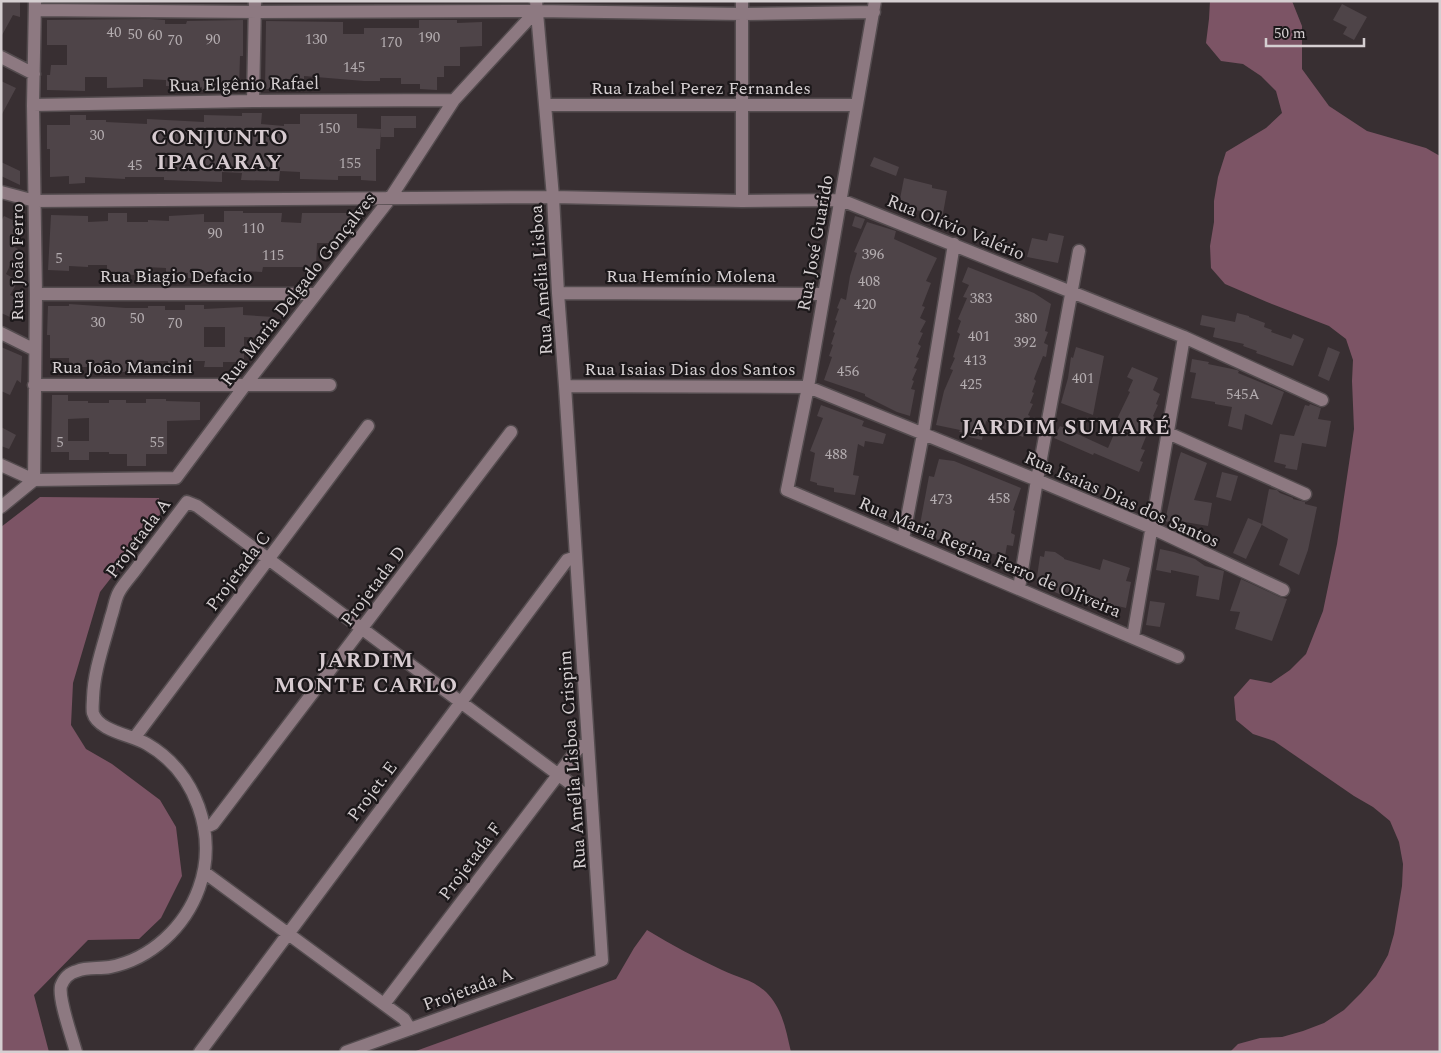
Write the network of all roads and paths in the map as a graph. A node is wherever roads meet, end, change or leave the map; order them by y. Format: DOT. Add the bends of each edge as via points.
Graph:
graph roads {
  1 [pos="35,6"];
  2 [pos="536,6"];
  3 [pos="874,6"];
  4 [pos="255,7"];
  5 [pos="742,8"];
  6 [pos="1,57"];
  7 [pos="34,74"];
  8 [pos="454,100"];
  9 [pos="253,101"];
  10 [pos="33,104"];
  11 [pos="545,105"];
  12 [pos="856,105"];
  13 [pos="741,106"];
  14 [pos="1,192"];
  15 [pos="553,197"];
  16 [pos="389,200"];
  17 [pos="841,200"];
  18 [pos="35,201"];
  19 [pos="742,201"];
  20 [pos="954,244"];
  21 [pos="1079,251"];
  22 [pos="1071,292"];
  23 [pos="36,294"];
  24 [pos="316,294"];
  25 [pos="558,294"];
  26 [pos="824,294"];
  27 [pos="1,333"];
  28 [pos="1184,337"];
  29 [pos="35,350"];
  30 [pos="246,384"];
  31 [pos="34,385"];
  32 [pos="330,385"];
  33 [pos="565,386"];
  34 [pos="808,387"];
  35 [pos="1322,400"];
  36 [pos="368,426"];
  37 [pos="511,432"];
  38 [pos="1168,433"];
  39 [pos="923,434"];
  40 [pos="1,465"];
  41 [pos="34,480"];
  42 [pos="1037,480"];
  43 [pos="787,490"];
  44 [pos="1305,494"];
  45 [pos="1,507"];
  46 [pos="1152,528"];
  47 [pos="904,539"];
  48 [pos="576,557"];
  49 [pos="269,559"];
  50 [pos="1019,588"];
  51 [pos="1283,590"];
  52 [pos="362,628"];
  53 [pos="1133,637"];
  54 [pos="1178,657"];
  55 [pos="461,702"];
  56 [pos="135,737"];
  57 [pos="588,743"];
  58 [pos="558,774"];
  59 [pos="591,794"];
  60 [pos="204,828"];
  61 [pos="204,872"];
  62 [pos="288,934"];
  63 [pos="602,960"];
  64 [pos="384,1004"];
  65 [pos="410,1029"];
  66 [pos="76,1052"];
  67 [pos="200,1052"];
  68 [pos="346,1052"];
  1 -- 4 [label="street"];
  1 -- 7 [label="street, Rua João Ferro"];
  2 -- 4 [label="street"];
  2 -- 5 [label="street"];
  2 -- 8 [label="street, Rua Maria Delgado Gonçalves"];
  2 -- 11 [label="street, Rua Amélia Lisboa"];
  3 -- 5 [label="street"];
  3 -- 12 [label="street, Rua José Guarido"];
  4 -- 9 [label="street"];
  5 -- 13 [label="street"];
  6 -- 7 [label="street"];
  7 -- 10 [label="street, Rua João Ferro"];
  8 -- 9 [label="street, Rua Elgênio Rafael"];
  8 -- 16 [label="street, Rua Maria Delgado Gonçalves"];
  9 -- 10 [label="street, Rua Elgênio Rafael"];
  10 -- 18 [label="street, Rua João Ferro"];
  11 -- 13 [label="street, Rua Izabel Perez Fernandes"];
  11 -- 15 [label="street, Rua Amélia Lisboa"];
  12 -- 13 [label="street, Rua Izabel Perez Fernandes"];
  12 -- 17 [label="street, Rua José Guarido"];
  13 -- 19 [label="street"];
  14 -- 18 [label="street, Rua Olívio Valério"];
  15 -- 16 [label="street, Rua Olívio Valério"];
  15 -- 19 [label="street, Rua Olívio Valério"];
  15 -- 25 [label="street, Rua Amélia Lisboa"];
  16 -- 18 [label="street, Rua Olívio Valério"];
  16 -- 24 [label="street, Rua Maria Delgado Gonçalves"];
  17 -- 19 [label="street, Rua Olívio Valério"];
  17 -- 20 [label="street, Rua Olívio Valério"];
  17 -- 26 [label="street, Rua José Guarido"];
  18 -- 23 [label="street, Rua João Ferro"];
  20 -- 22 [label="street, Rua Olívio Valério"];
  20 -- 39 [label="street"];
  21 -- 22 [label="street"];
  22 -- 28 [label="street, Rua Olívio Valério"];
  22 -- 42 [label="street"];
  23 -- 24 [label="street, Rua Biagio Defacio"];
  23 -- 29 [label="street, Rua João Ferro"];
  24 -- 30 [label="street, Rua Maria Delgado Gonçalves"];
  25 -- 26 [label="street, Rua Hemínio Molena"];
  25 -- 33 [label="street, Rua Amélia Lisboa"];
  26 -- 34 [label="street, Rua José Guarido"];
  27 -- 29 [label="street"];
  28 -- 35 [label="street, Rua Olívio Valério"];
  28 -- 38 [label="street"];
  29 -- 31 [label="street, Rua João Ferro"];
  30 -- 31 [label="street, Rua João Mancini"];
  30 -- 32 [label="street, Rua João Mancini"];
  30 -- 41 [label="street, Rua Maria Delgado Gonçalves" via="176,478"];
  31 -- 41 [label="street, Rua João Ferro"];
  33 -- 34 [label="street, Rua Isaias Dias dos Santos"];
  33 -- 48 [label="street, Rua Amélia Lisboa"];
  34 -- 39 [label="street, Rua Isaias Dias dos Santos"];
  34 -- 43 [label="street, Rua José Guarido"];
  36 -- 49 [label="street, Projetada C"];
  37 -- 52 [label="street, Projetada D"];
  38 -- 44 [label="street"];
  38 -- 46 [label="street"];
  39 -- 42 [label="street, Rua Isaias Dias dos Santos"];
  39 -- 47 [label="street"];
  40 -- 41 [label="street"];
  41 -- 45 [label="street"];
  42 -- 46 [label="street, Rua Isaias Dias dos Santos"];
  42 -- 50 [label="street"];
  43 -- 47 [label="street, Rua Maria Regina Ferro de Oliveira"];
  46 -- 51 [label="street, Rua Isaias Dias dos Santos"];
  46 -- 53 [label="street"];
  47 -- 50 [label="street, Rua Maria Regina Ferro de Oliveira"];
  48 -- 55 [label="street, Projet. E" via="567,560"];
  48 -- 57 [label="street, Rua Amélia Lisboa Crispim"];
  49 -- 52 [label="street"];
  49 -- 56 [label="street, Projetada C"];
  49 -- 56 [label="street, Projetada A" via="187,502 118,593 94,677 93,712 109,729"];
  50 -- 53 [label="street, Rua Maria Regina Ferro de Oliveira"];
  52 -- 55 [label="street"];
  52 -- 60 [label="street, Projetada D" via="214,824"];
  53 -- 54 [label="street, Rua Maria Regina Ferro de Oliveira"];
  55 -- 58 [label="street"];
  55 -- 62 [label="street, Projet. E"];
  56 -- 60 [label="street, Projetada A" via="160,753 181,774 196,799"];
  57 -- 58 [label="street, Projetada F" via="580,746"];
  57 -- 59 [label="street, Rua Amélia Lisboa Crispim"];
  58 -- 59 [label="street" via="584,793"];
  58 -- 64 [label="street, Projetada F"];
  59 -- 63 [label="street, Rua Amélia Lisboa Crispim"];
  60 -- 61 [label="street, Projetada A"];
  61 -- 62 [label="street"];
  61 -- 66 [label="street, Projetada A" via="186,915 177,928 154,948 126,962 81,970 66,978 61,987 61,997"];
  62 -- 64 [label="street"];
  62 -- 67 [label="street, Projet. E"];
  63 -- 65 [label="street, Projetada A"];
  64 -- 65 [label="street" via="404,1019"];
  65 -- 68 [label="street, Projetada A"];
}
